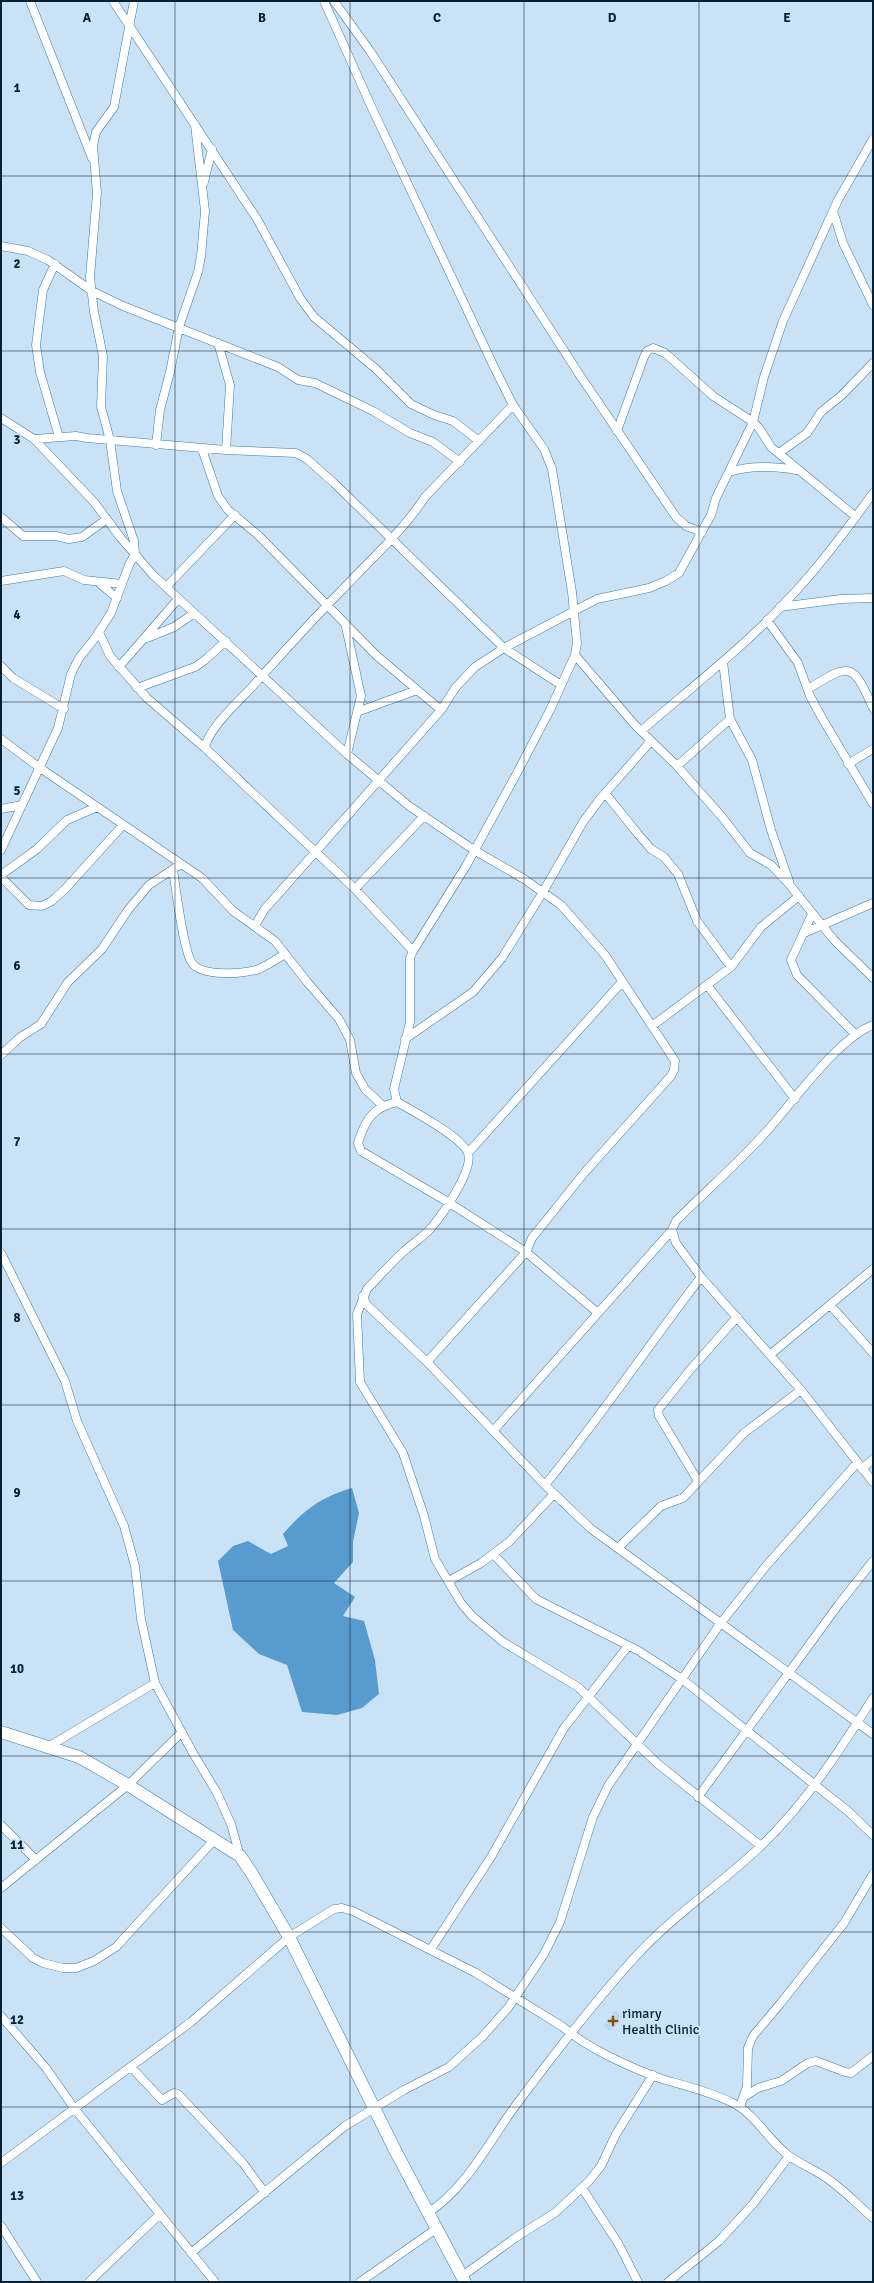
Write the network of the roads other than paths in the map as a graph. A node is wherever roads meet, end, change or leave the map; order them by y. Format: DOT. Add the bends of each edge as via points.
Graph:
graph roads {
  1 [pos="30,1"];
  2 [pos="113,1"];
  3 [pos="134,1"];
  4 [pos="324,1"];
  5 [pos="334,1"];
  6 [pos="129,25"];
  7 [pos="195,125"];
  8 [pos="873,139"];
  9 [pos="212,149"];
  10 [pos="94,165"];
  11 [pos="204,185"];
  12 [pos="833,211"];
  13 [pos="1,246"];
  14 [pos="56,264"];
  15 [pos="870,290"];
  16 [pos="92,291"];
  17 [pos="873,305"];
  18 [pos="179,327"];
  19 [pos="218,343"];
  20 [pos="873,363"];
  21 [pos="513,405"];
  22 [pos="1,418"];
  23 [pos="753,422"];
  24 [pos="617,430"];
  25 [pos="59,437"];
  26 [pos="34,439"];
  27 [pos="110,440"];
  28 [pos="479,441"];
  29 [pos="156,444"];
  30 [pos="202,449"];
  31 [pos="226,450"];
  32 [pos="779,453"];
  33 [pos="460,462"];
  34 [pos="797,471"];
  35 [pos="729,472"];
  36 [pos="873,494"];
  37 [pos="234,515"];
  38 [pos="1,517"];
  39 [pos="856,517"];
  40 [pos="107,519"];
  41 [pos="702,532"];
  42 [pos="390,539"];
  43 [pos="135,554"];
  44 [pos="1,581"];
  45 [pos="98,582"];
  46 [pos="122,584"];
  47 [pos="166,587"];
  48 [pos="117,598"];
  49 [pos="873,598"];
  50 [pos="178,599"];
  51 [pos="328,604"];
  52 [pos="780,607"];
  53 [pos="574,610"];
  54 [pos="193,614"];
  55 [pos="767,620"];
  56 [pos="346,627"];
  57 [pos="99,632"];
  58 [pos="147,638"];
  59 [pos="226,641"];
  60 [pos="504,648"];
  61 [pos="575,655"];
  62 [pos="723,662"];
  63 [pos="1,666"];
  64 [pos="119,667"];
  65 [pos="263,675"];
  66 [pos="561,685"];
  67 [pos="137,688"];
  68 [pos="808,689"];
  69 [pos="417,690"];
  70 [pos="873,708"];
  71 [pos="64,709"];
  72 [pos="441,710"];
  73 [pos="357,712"];
  74 [pos="730,719"];
  75 [pos="641,731"];
  76 [pos="1,739"];
  77 [pos="651,741"];
  78 [pos="205,748"];
  79 [pos="873,749"];
  80 [pos="347,754"];
  81 [pos="848,764"];
  82 [pos="677,766"];
  83 [pos="40,768"];
  84 [pos="379,781"];
  85 [pos="605,793"];
  86 [pos="873,804"];
  87 [pos="22,805"];
  88 [pos="97,807"];
  89 [pos="1,809"];
  90 [pos="424,816"];
  91 [pos="123,825"];
  92 [pos="1,850"];
  93 [pos="474,850"];
  94 [pos="315,852"];
  95 [pos="181,864"];
  96 [pos="173,870"];
  97 [pos="1,876"];
  98 [pos="790,884"];
  99 [pos="354,889"];
  100 [pos="543,892"];
  101 [pos="799,896"];
  102 [pos="873,903"];
  103 [pos="812,914"];
  104 [pos="821,925"];
  105 [pos="255,926"];
  106 [pos="804,933"];
  107 [pos="413,951"];
  108 [pos="285,954"];
  109 [pos="731,967"];
  110 [pos="873,978"];
  111 [pos="622,982"];
  112 [pos="707,985"];
  113 [pos="873,1025"];
  114 [pos="652,1026"];
  115 [pos="856,1035"];
  116 [pos="405,1039"];
  117 [pos="1,1055"];
  118 [pos="794,1099"];
  119 [pos="397,1102"];
  120 [pos="382,1105"];
  121 [pos="468,1153"];
  122 [pos="448,1202"];
  123 [pos="672,1230"];
  124 [pos="526,1252"];
  125 [pos="1,1253"];
  126 [pos="873,1269"];
  127 [pos="701,1277"];
  128 [pos="363,1296"];
  129 [pos="831,1306"];
  130 [pos="598,1313"];
  131 [pos="738,1317"];
  132 [pos="873,1353"];
  133 [pos="771,1354"];
  134 [pos="427,1362"];
  135 [pos="801,1390"];
  136 [pos="493,1431"];
  137 [pos="873,1460"];
  138 [pos="860,1466"];
  139 [pos="698,1481"];
  140 [pos="873,1482"];
  141 [pos="545,1485"];
  142 [pos="554,1494"];
  143 [pos="618,1548"];
  144 [pos="493,1554"];
  145 [pos="873,1561"];
  146 [pos="449,1581"];
  147 [pos="720,1624"];
  148 [pos="628,1646"];
  149 [pos="789,1673"];
  150 [pos="682,1679"];
  151 [pos="155,1683"];
  152 [pos="587,1697"];
  153 [pos="873,1698"];
  154 [pos="857,1722"];
  155 [pos="1,1732"];
  156 [pos="182,1732"];
  157 [pos="748,1732"];
  158 [pos="873,1734"];
  159 [pos="636,1744"];
  160 [pos="48,1747"];
  161 [pos="128,1785"];
  162 [pos="814,1785"];
  163 [pos="698,1797"];
  164 [pos="1,1825"];
  165 [pos="871,1831"];
  166 [pos="215,1839"];
  167 [pos="761,1846"];
  168 [pos="240,1856"];
  169 [pos="36,1860"];
  170 [pos="873,1874"];
  171 [pos="1,1888"];
  172 [pos="1,1928"];
  173 [pos="290,1937"];
  174 [pos="431,1949"];
  175 [pos="517,1997"];
  176 [pos="1,2016"];
  177 [pos="572,2034"];
  178 [pos="873,2056"];
  179 [pos="131,2067"];
  180 [pos="653,2075"];
  181 [pos="744,2097"];
  182 [pos="740,2107"];
  183 [pos="74,2108"];
  184 [pos="374,2108"];
  185 [pos="789,2156"];
  186 [pos="1,2163"];
  187 [pos="582,2188"];
  188 [pos="265,2193"];
  189 [pos="428,2213"];
  190 [pos="159,2215"];
  191 [pos="873,2218"];
  192 [pos="1,2226"];
  193 [pos="436,2229"];
  194 [pos="191,2253"];
  195 [pos="463,2280"];
  196 [pos="37,2282"];
  197 [pos="90,2282"];
  198 [pos="214,2282"];
  199 [pos="360,2282"];
  200 [pos="638,2282"];
  201 [pos="668,2282"];
  1 -- 10 [label="street"];
  2 -- 6 [label="street"];
  3 -- 6 [label="street"];
  4 -- 21 [label="street" via="401,171"];
  5 -- 24 [label="street" via="370,51 580,377"];
  6 -- 7 [label="street"];
  6 -- 10 [label="street" via="114,107 96,132 93,146"];
  7 -- 9 [label="street"];
  7 -- 11 [label="street"];
  8 -- 12 [label="street"];
  9 -- 11 [label="street"];
  9 -- 28 [label="street" via="257,220 300,298 314,317 376,369 411,404 453,421"];
  10 -- 16 [label="street" via="97,209 90,277"];
  11 -- 18 [label="street" via="205,212 198,272"];
  12 -- 15 [label="street" via="843,243"];
  12 -- 23 [label="street" via="783,321 764,377"];
  13 -- 14 [label="street" via="28,251"];
  14 -- 16 [label="street"];
  14 -- 25 [label="street" via="44,290 36,345 40,372"];
  15 -- 17 [label="street"];
  16 -- 18 [label="street" via="123,306"];
  16 -- 27 [label="street" via="103,356 102,407"];
  18 -- 19 [label="street"];
  18 -- 29 [label="street" via="160,410"];
  19 -- 31 [label="street" via="230,386"];
  19 -- 33 [label="street" via="278,368 298,380 315,383 336,393 410,433 433,442"];
  20 -- 32 [label="street" via="842,395 821,412 807,433"];
  21 -- 28 [label="street"];
  21 -- 53 [label="street" via="544,449 552,469"];
  22 -- 26 [label="street"];
  23 -- 24 [label="street" via="712,396 664,352 653,348 647,351 644,357"];
  23 -- 32 [label="street" via="771,447"];
  23 -- 35 [label="street"];
  24 -- 41 [label="street" via="676,517 686,526"];
  25 -- 26 [label="street"];
  25 -- 27 [label="street"];
  26 -- 40 [label="street"];
  27 -- 29 [label="street"];
  27 -- 43 [label="street" via="117,491 134,541"];
  28 -- 33 [label="street"];
  29 -- 30 [label="street"];
  30 -- 31 [label="street"];
  30 -- 37 [label="street" via="218,496"];
  31 -- 42 [label="street" via="296,454 307,459"];
  32 -- 34 [label="street"];
  33 -- 42 [label="street" via="425,497 416,512"];
  34 -- 35 [label="street" via="762,466 744,467"];
  34 -- 39 [label="street"];
  35 -- 41 [label="street"];
  36 -- 39 [label="street"];
  37 -- 47 [label="street"];
  37 -- 51 [label="street"];
  38 -- 40 [label="street" via="22,536 56,536 69,539 82,538"];
  39 -- 52 [label="street" via="838,542"];
  40 -- 43 [label="street"];
  41 -- 53 [label="street" via="679,573 666,581 634,592 598,599"];
  42 -- 51 [label="street"];
  42 -- 60 [label="street"];
  43 -- 46 [label="street"];
  43 -- 47 [label="street"];
  44 -- 45 [label="street" via="64,571 84,580"];
  45 -- 46 [label="street"];
  45 -- 48 [label="street"];
  46 -- 48 [label="street"];
  47 -- 50 [label="street"];
  48 -- 57 [label="street"];
  49 -- 52 [label="street" via="841,599"];
  50 -- 54 [label="street"];
  50 -- 58 [label="street"];
  51 -- 56 [label="street"];
  51 -- 65 [label="street"];
  52 -- 55 [label="street"];
  53 -- 60 [label="street"];
  53 -- 61 [label="street" via="578,642"];
  54 -- 58 [label="street" via="174,627"];
  54 -- 59 [label="street"];
  55 -- 62 [label="street"];
  55 -- 68 [label="street" via="798,663"];
  56 -- 69 [label="street"];
  56 -- 73 [label="street" via="360,694"];
  57 -- 64 [label="street" via="110,656"];
  57 -- 71 [label="street" via="79,658 71,674"];
  58 -- 64 [label="street"];
  59 -- 65 [label="street"];
  59 -- 67 [label="street" via="195,667"];
  60 -- 66 [label="street"];
  60 -- 72 [label="street" via="475,668 456,687"];
  61 -- 66 [label="street"];
  61 -- 75 [label="street"];
  62 -- 74 [label="street"];
  62 -- 75 [label="street"];
  63 -- 71 [label="street" via="13,678"];
  64 -- 67 [label="street"];
  65 -- 78 [label="street" via="218,724 206,740"];
  65 -- 80 [label="street"];
  66 -- 93 [label="street" via="521,766"];
  67 -- 78 [label="street"];
  68 -- 70 [label="street" via="840,670 847,670 860,680"];
  68 -- 81 [label="street"];
  69 -- 72 [label="street"];
  69 -- 73 [label="street"];
  71 -- 83 [label="street"];
  72 -- 84 [label="street"];
  73 -- 80 [label="street"];
  74 -- 82 [label="street"];
  74 -- 98 [label="street" via="752,760 771,830"];
  75 -- 77 [label="street"];
  76 -- 83 [label="street"];
  77 -- 82 [label="street"];
  77 -- 85 [label="street"];
  78 -- 94 [label="street"];
  79 -- 81 [label="street"];
  80 -- 84 [label="street"];
  81 -- 86 [label="street"];
  82 -- 98 [label="street" via="750,853 771,865"];
  83 -- 87 [label="street"];
  83 -- 88 [label="street"];
  84 -- 90 [label="street"];
  84 -- 94 [label="street"];
  85 -- 100 [label="street" via="583,822"];
  85 -- 109 [label="street" via="638,834 664,857 678,874 697,920"];
  87 -- 89 [label="street"];
  87 -- 92 [label="street"];
  88 -- 91 [label="street"];
  88 -- 97 [label="street" via="67,820 37,849"];
  90 -- 93 [label="street"];
  90 -- 99 [label="street"];
  91 -- 95 [label="street"];
  91 -- 97 [label="street" via="66,888 42,906 29,905"];
  93 -- 100 [label="street"];
  93 -- 107 [label="street"];
  94 -- 99 [label="street"];
  94 -- 105 [label="street" via="264,910"];
  95 -- 96 [label="street"];
  95 -- 105 [label="street" via="202,878 233,912"];
  96 -- 108 [label="street" via="191,962 200,970 220,972 258,969"];
  96 -- 117 [label="street" via="149,885 128,910 102,949 68,982 41,1024 19,1038"];
  98 -- 101 [label="street"];
  99 -- 107 [label="street"];
  100 -- 111 [label="street" via="566,910 605,955"];
  100 -- 116 [label="street" via="502,958 473,992"];
  101 -- 103 [label="street"];
  101 -- 109 [label="street" via="761,927"];
  102 -- 104 [label="street"];
  103 -- 104 [label="street"];
  103 -- 106 [label="street"];
  104 -- 106 [label="street"];
  104 -- 110 [label="street"];
  105 -- 108 [label="street" via="275,941"];
  106 -- 115 [label="street" via="791,960 797,975"];
  107 -- 116 [label="street" via="410,958 410,1022"];
  108 -- 120 [label="street" via="339,1019 350,1040 356,1073 365,1089"];
  109 -- 112 [label="street"];
  111 -- 114 [label="street"];
  111 -- 121 [label="street"];
  112 -- 114 [label="street"];
  112 -- 118 [label="street"];
  113 -- 115 [label="street"];
  114 -- 124 [label="street" via="675,1060 674,1070 532,1238"];
  115 -- 118 [label="street" via="827,1062"];
  116 -- 119 [label="street" via="394,1089"];
  118 -- 123 [label="street" via="766,1132 676,1221"];
  119 -- 120 [label="street"];
  119 -- 121 [label="street" via="445,1131"];
  120 -- 122 [label="street" via="370,1116 361,1132 358,1143 361,1151"];
  121 -- 122 [label="street" via="469,1164 461,1183"];
  122 -- 124 [label="street"];
  122 -- 128 [label="street" via="431,1228 403,1252"];
  123 -- 127 [label="street" via="676,1243"];
  123 -- 130 [label="street"];
  124 -- 130 [label="street"];
  124 -- 134 [label="street"];
  125 -- 151 [label="street" via="65,1381 77,1421 124,1526 135,1566 141,1619"];
  126 -- 129 [label="street"];
  127 -- 131 [label="street"];
  127 -- 141 [label="street" via="586,1435"];
  128 -- 134 [label="street" via="366,1304"];
  128 -- 146 [label="street" via="357,1314 360,1382 404,1453 435,1558"];
  129 -- 132 [label="street"];
  129 -- 133 [label="street"];
  130 -- 136 [label="street"];
  131 -- 133 [label="street"];
  131 -- 139 [label="street" via="658,1410 659,1416"];
  133 -- 135 [label="street"];
  134 -- 136 [label="street"];
  135 -- 138 [label="street"];
  135 -- 139 [label="street" via="744,1433"];
  136 -- 141 [label="street"];
  137 -- 138 [label="street"];
  138 -- 140 [label="street"];
  138 -- 147 [label="street" via="766,1566"];
  139 -- 143 [label="street" via="682,1498 661,1506"];
  141 -- 142 [label="street"];
  142 -- 143 [label="street" via="590,1528"];
  142 -- 144 [label="street"];
  143 -- 147 [label="street"];
  144 -- 146 [label="street"];
  144 -- 148 [label="street" via="536,1599"];
  145 -- 149 [label="street"];
  146 -- 152 [label="street" via="461,1603 503,1642 560,1675 578,1687"];
  147 -- 149 [label="street"];
  147 -- 150 [label="street"];
  148 -- 150 [label="street"];
  148 -- 152 [label="street"];
  149 -- 154 [label="street"];
  149 -- 157 [label="street"];
  150 -- 157 [label="street"];
  150 -- 159 [label="street"];
  151 -- 156 [label="street"];
  151 -- 160 [label="street"];
  152 -- 159 [label="street" via="628,1733"];
  152 -- 174 [label="street" via="564,1728 491,1857"];
  153 -- 154 [label="street"];
  154 -- 158 [label="street"];
  154 -- 162 [label="street"];
  155 -- 160 [label="main road"];
  156 -- 161 [label="street"];
  156 -- 168 [label="street" via="217,1793 231,1824"];
  157 -- 162 [label="street"];
  157 -- 163 [label="street"];
  159 -- 163 [label="street"];
  159 -- 175 [label="street" via="608,1786 593,1817 560,1922 544,1954"];
  160 -- 161 [label="main road" via="79,1757"];
  161 -- 166 [label="main road"];
  161 -- 169 [label="street"];
  162 -- 165 [label="street"];
  162 -- 167 [label="street"];
  163 -- 167 [label="street"];
  164 -- 169 [label="street"];
  166 -- 168 [label="main road"];
  166 -- 172 [label="street" via="116,1947 94,1961 76,1968 43,1963 33,1958"];
  167 -- 177 [label="street" via="682,1911 637,1955"];
  168 -- 173 [label="main road"];
  169 -- 171 [label="street"];
  170 -- 181 [label="street" via="844,1923 753,2036 748,2048 747,2086"];
  173 -- 174 [label="street" via="334,1909 342,1908"];
  173 -- 179 [label="street" via="191,2022"];
  173 -- 184 [label="main road"];
  174 -- 175 [label="street"];
  175 -- 177 [label="street"];
  175 -- 184 [label="street" via="482,2037 449,2067"];
  176 -- 183 [label="street" via="46,2068"];
  177 -- 180 [label="street" via="606,2054"];
  177 -- 189 [label="street" via="516,2106 460,2186 443,2203"];
  178 -- 181 [label="street" via="851,2073 816,2062 808,2063 782,2081 758,2088"];
  179 -- 183 [label="street"];
  179 -- 188 [label="street" via="162,2100 174,2093 178,2094 243,2163"];
  180 -- 182 [label="street"];
  180 -- 187 [label="street" via="616,2134 601,2166"];
  181 -- 182 [label="street"];
  182 -- 185 [label="street" via="752,2116"];
  183 -- 186 [label="street"];
  183 -- 190 [label="street"];
  184 -- 188 [label="street" via="345,2126"];
  184 -- 189 [label="main road"];
  185 -- 191 [label="street" via="808,2165 832,2182"];
  185 -- 201 [label="street" via="753,2204 719,2241"];
  187 -- 195 [label="street" via="556,2212 515,2238"];
  187 -- 200 [label="street" via="618,2243"];
  188 -- 194 [label="street"];
  189 -- 193 [label="main road"];
  190 -- 194 [label="street"];
  190 -- 197 [label="street"];
  192 -- 196 [label="street"];
  193 -- 195 [label="main road"];
  193 -- 199 [label="street"];
  194 -- 198 [label="street"];
}
